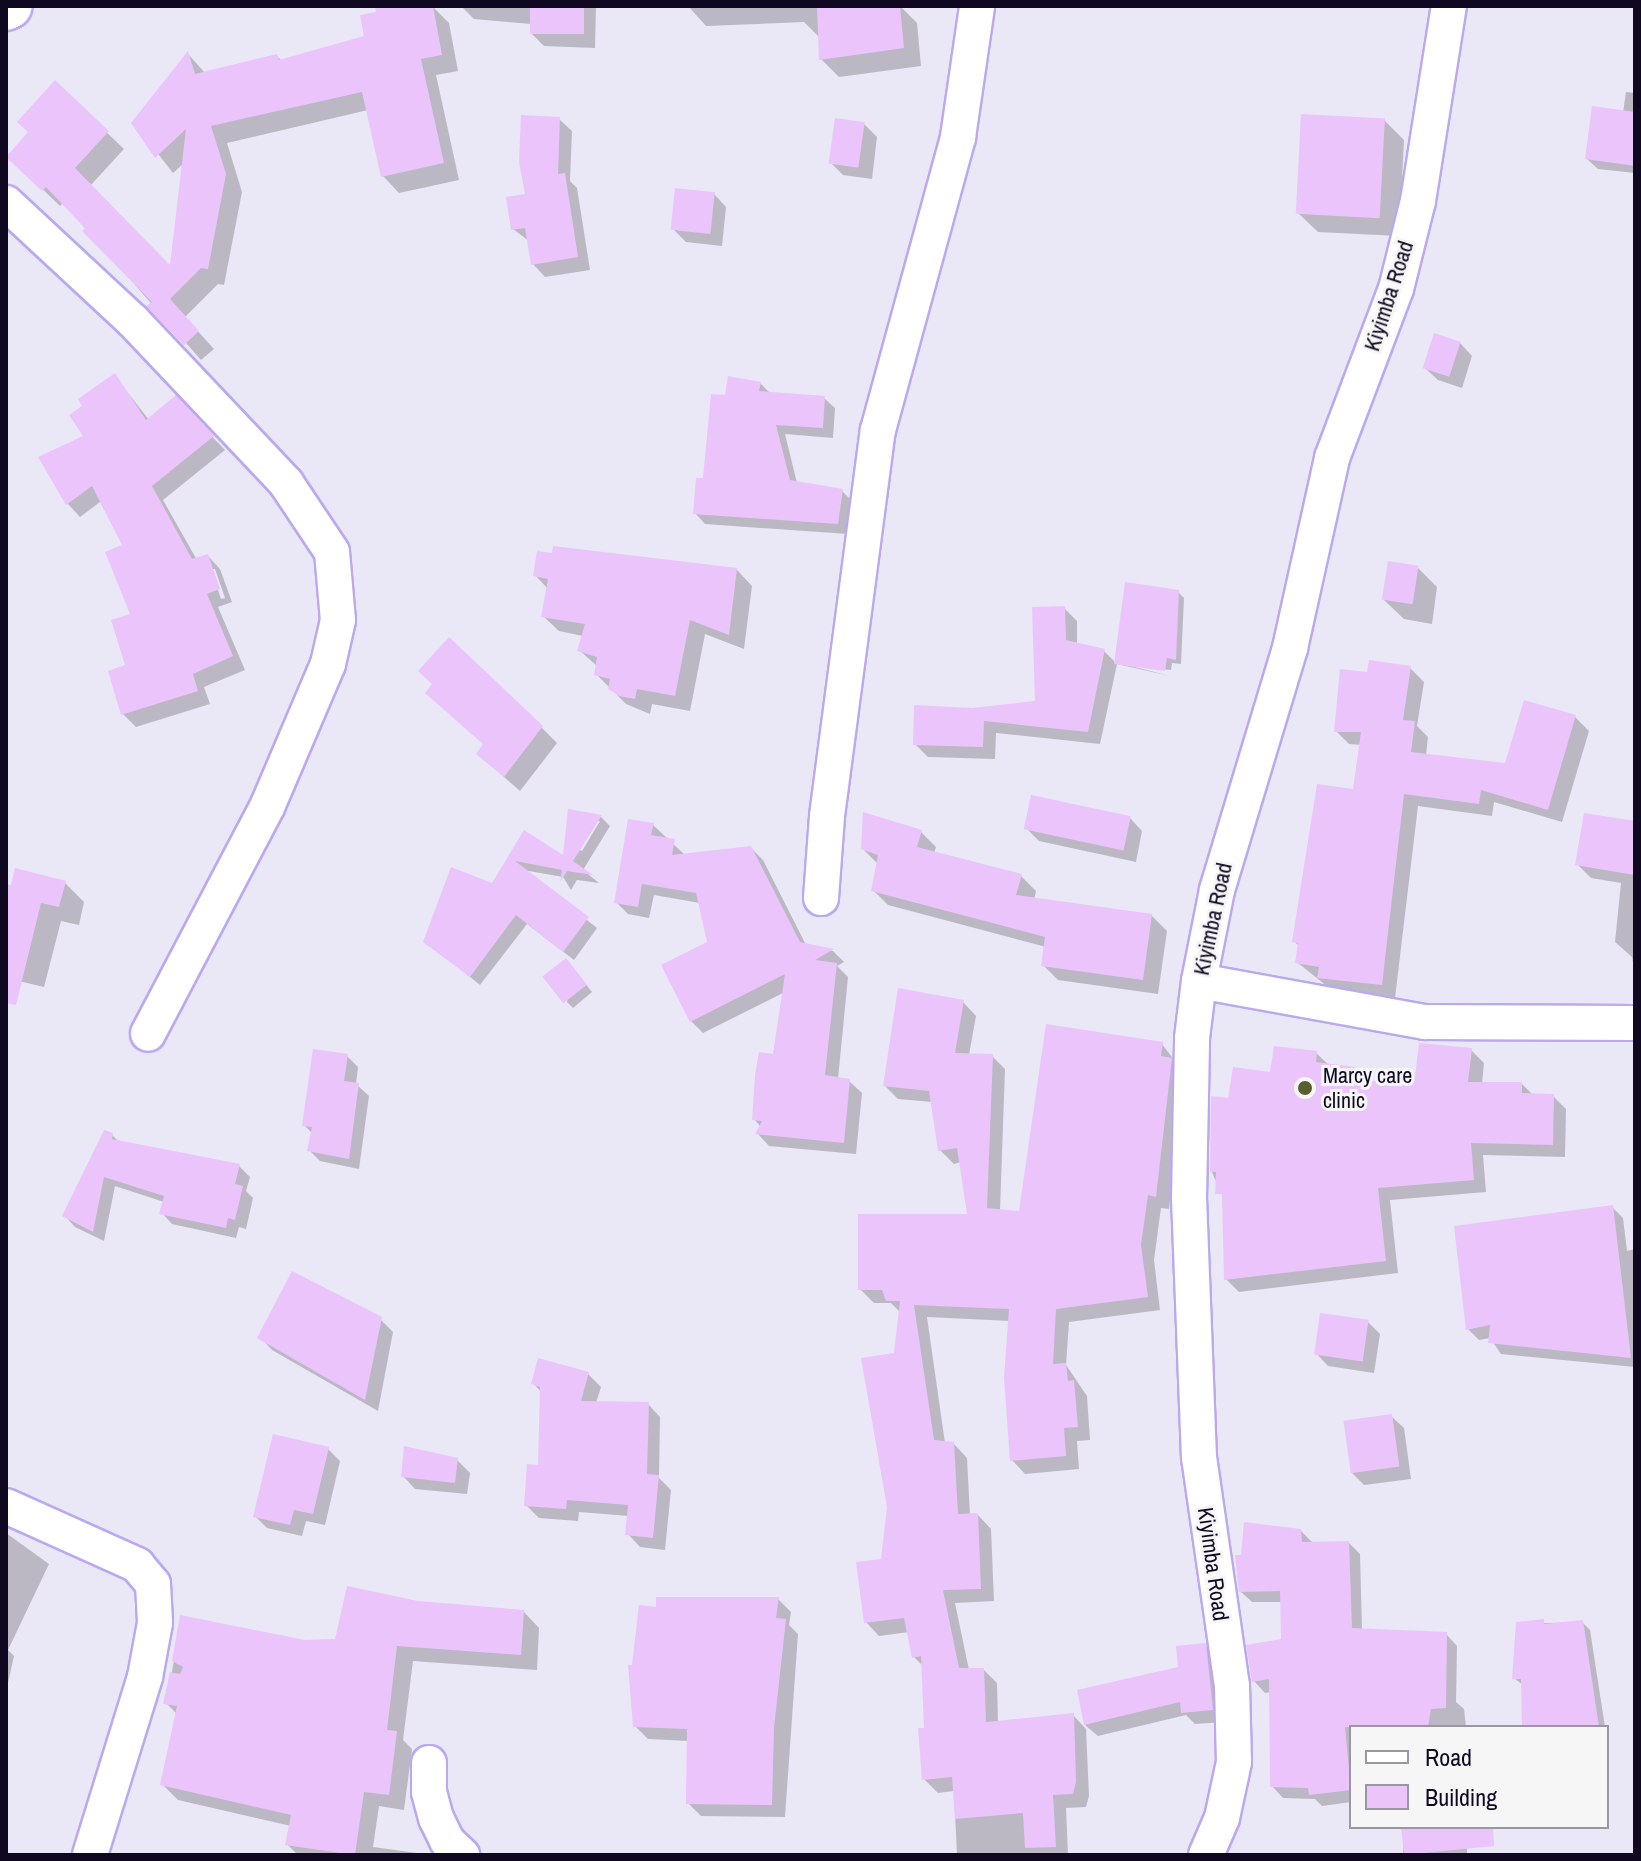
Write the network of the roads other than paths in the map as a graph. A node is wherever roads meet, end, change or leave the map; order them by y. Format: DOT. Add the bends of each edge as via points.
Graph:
graph roads {
  1 [pos="977,6"];
  2 [pos="1449,6"];
  3 [pos="6,203"];
  4 [pos="821,898"];
  5 [pos="1199,981"];
  6 [pos="1635,1023"];
  7 [pos="148,1034"];
  8 [pos="6,1506"];
  9 [pos="429,1763"];
  10 [pos="90,1855"];
  11 [pos="462,1855"];
  12 [pos="1206,1855"];
  1 -- 4 [label="street" via="958,137 878,430"];
  2 -- 5 [label="street, Kiyimba Road" via="1418,201 1396,289 1332,458 1290,648 1217,890"];
  3 -- 7 [label="street" via="133,321 286,483 332,552 338,620 328,664 267,807"];
  5 -- 6 [label="street" via="1425,1022"];
  5 -- 12 [label="street, Kiyimba Road" via="1192,1038 1189,1199 1199,1458 1232,1686 1234,1762 1222,1818"];
  8 -- 10 [label="street" via="137,1565 153,1584 155,1623 145,1677"];
  9 -- 11 [label="street" via="436,1818 447,1841"];
}
